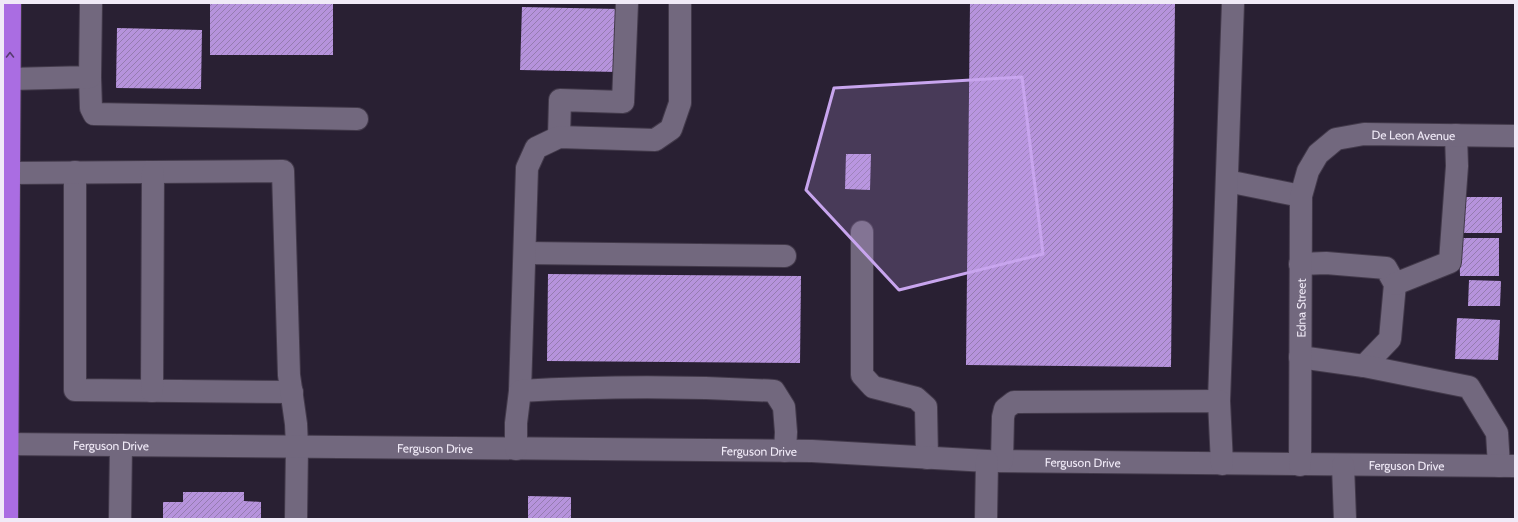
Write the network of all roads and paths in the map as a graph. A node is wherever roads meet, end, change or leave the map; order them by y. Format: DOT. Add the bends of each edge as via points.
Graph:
graph roads {
  1 [pos="10,3"];
  2 [pos="91,3"];
  3 [pos="627,3"];
  4 [pos="680,3"];
  5 [pos="1233,3"];
  6 [pos="90,77"];
  7 [pos="10,79"];
  8 [pos="357,119"];
  9 [pos="1456,135"];
  10 [pos="1515,136"];
  11 [pos="559,137"];
  12 [pos="1318,154"];
  13 [pos="75,172"];
  14 [pos="153,172"];
  15 [pos="9,173"];
  16 [pos="1227,181"];
  17 [pos="1301,196"];
  18 [pos="862,232"];
  19 [pos="524,253"];
  20 [pos="785,256"];
  21 [pos="1300,264"];
  22 [pos="1395,284"];
  23 [pos="1300,357"];
  24 [pos="1364,366"];
  25 [pos="152,391"];
  26 [pos="520,391"];
  27 [pos="292,392"];
  28 [pos="1219,401"];
  29 [pos="5,444"];
  30 [pos="121,445"];
  31 [pos="297,446"];
  32 [pos="516,448"];
  33 [pos="785,451"];
  34 [pos="927,458"];
  35 [pos="994,461"];
  36 [pos="1222,464"];
  37 [pos="1300,465"];
  38 [pos="1343,465"];
  39 [pos="1507,466"];
  40 [pos="7,519"];
  41 [pos="120,519"];
  42 [pos="296,519"];
  43 [pos="986,519"];
  44 [pos="1345,519"];
  7 -- 1 [label="highway, one-way"];
  2 -- 6 [label="street"];
  3 -- 11 [label="street" via="623,102 560,100"];
  4 -- 11 [label="street" via="680,103 671,129 655,140"];
  5 -- 16 [label="street"];
  6 -- 7 [label="street"];
  6 -- 8 [label="street" via="91,108 94,114"];
  7 -- 15 [label="highway"];
  9 -- 10 [label="street, De Leon Avenue"];
  9 -- 12 [label="street, De Leon Avenue" via="1364,134 1336,139"];
  9 -- 22 [label="street" via="1457,166 1450,262"];
  11 -- 19 [label="street" via="536,148 528,168"];
  12 -- 17 [label="street, Edna Street" via="1308,171"];
  13 -- 14 [label="street"];
  13 -- 15 [label="street"];
  13 -- 25 [label="street" via="76,390"];
  14 -- 25 [label="street"];
  14 -- 27 [label="street" via="283,171 289,375"];
  15 -- 29 [label="highway"];
  16 -- 17 [label="street"];
  16 -- 28 [label="street"];
  17 -- 21 [label="street, Edna Street"];
  18 -- 34 [label="street" via="862,375 873,388 916,398 926,407"];
  19 -- 20 [label="street"];
  19 -- 26 [label="street"];
  21 -- 22 [label="street" via="1326,263 1386,268"];
  21 -- 23 [label="street, Edna Street"];
  22 -- 24 [label="street" via="1390,339"];
  23 -- 24 [label="street"];
  23 -- 37 [label="street, Edna Street"];
  24 -- 39 [label="street" via="1469,387 1497,433"];
  25 -- 27 [label="street"];
  26 -- 32 [label="street"];
  26 -- 33 [label="street" via="598,387 774,390 784,407"];
  27 -- 31 [label="street"];
  28 -- 35 [label="street" via="1014,402 1006,409 1003,417"];
  28 -- 36 [label="street"];
  29 -- 30 [label="street, Ferguson Drive"];
  29 -- 40 [label="highway"];
  30 -- 31 [label="street, Ferguson Drive"];
  30 -- 41 [label="street"];
  31 -- 32 [label="street, Ferguson Drive"];
  31 -- 42 [label="street"];
  32 -- 33 [label="street, Ferguson Drive"];
  33 -- 34 [label="street, Ferguson Drive"];
  34 -- 35 [label="street, Ferguson Drive"];
  35 -- 36 [label="street, Ferguson Drive"];
  35 -- 43 [label="street"];
  36 -- 37 [label="street, Ferguson Drive"];
  37 -- 38 [label="street, Ferguson Drive"];
  38 -- 39 [label="street, Ferguson Drive"];
  38 -- 44 [label="street"];
}
